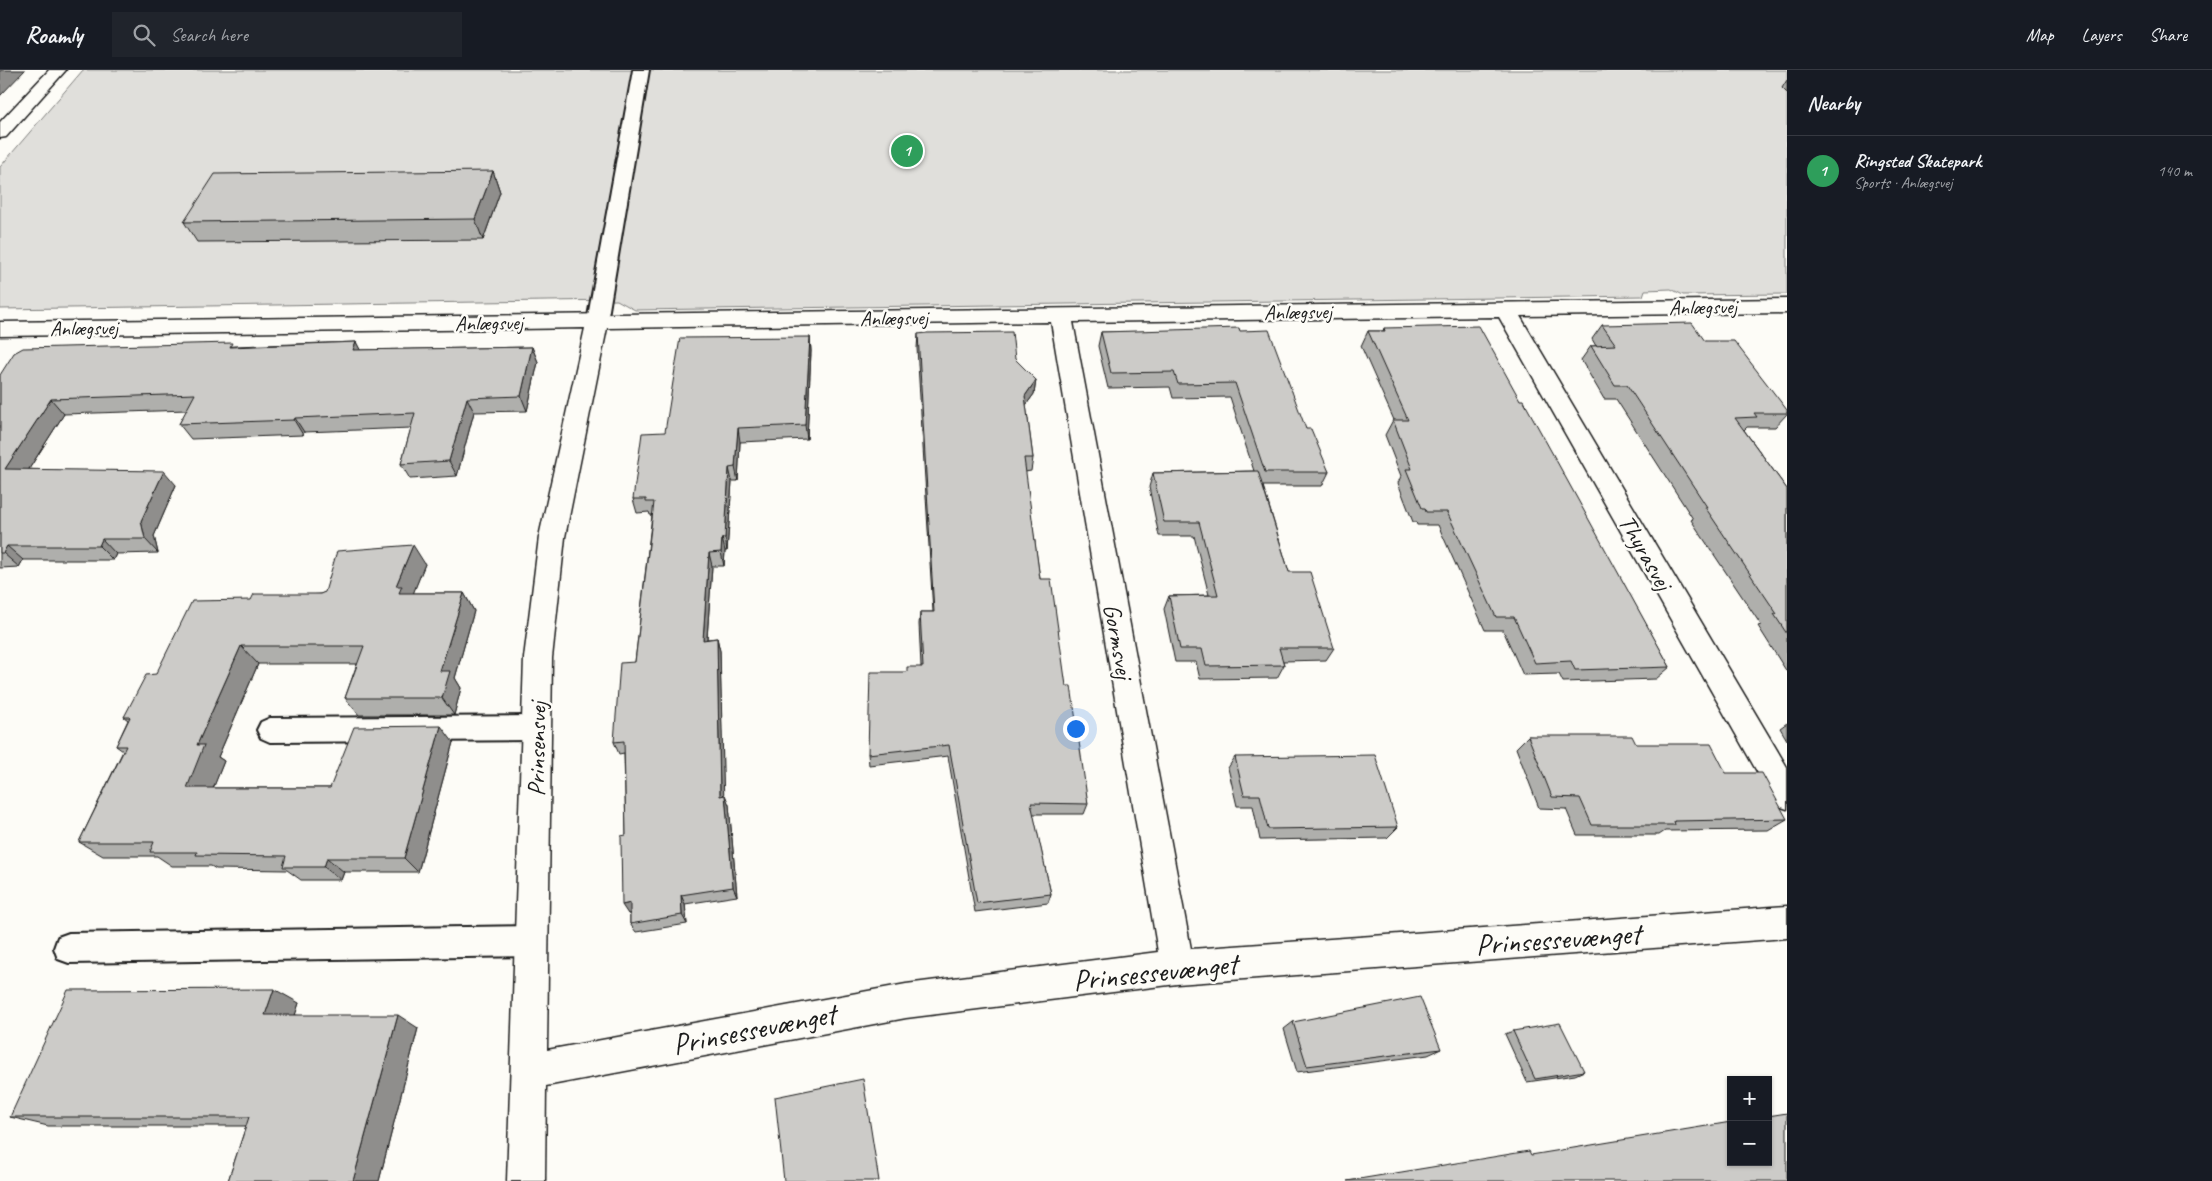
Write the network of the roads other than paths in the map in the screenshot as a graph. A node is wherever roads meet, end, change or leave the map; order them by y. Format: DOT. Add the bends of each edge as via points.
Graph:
graph roads {
  1 [pos="58,70"];
  2 [pos="641,70"];
  3 [pos="0,133"];
  4 [pos="1787,306"];
  5 [pos="1505,309"];
  6 [pos="1061,315"];
  7 [pos="597,322"];
  8 [pos="2,332"];
  9 [pos="537,728"];
  10 [pos="270,730"];
  11 [pos="1787,795"];
  12 [pos="1787,922"];
  13 [pos="532,941"];
  14 [pos="69,948"];
  15 [pos="1177,967"];
  16 [pos="528,1071"];
  17 [pos="526,1181"];
  1 -- 3 [label="street"];
  2 -- 7 [label="lane"];
  4 -- 5 [label="street, Anlægsvej"];
  5 -- 6 [label="street, Anlægsvej"];
  5 -- 11 [label="street, Thyrasvej"];
  6 -- 7 [label="street, Anlægsvej"];
  6 -- 15 [label="street, Gormsvej"];
  7 -- 8 [label="street, Anlægsvej"];
  7 -- 9 [label="street, Prinsensvej" via="552,537 538,658"];
  9 -- 10 [label="lane"];
  9 -- 13 [label="street, Prinsensvej"];
  12 -- 15 [label="street, Prinsessevænget"];
  13 -- 14 [label="lane"];
  13 -- 16 [label="street, Prinsensvej"];
  15 -- 16 [label="street, Prinsessevænget" via="906,1001"];
  16 -- 17 [label="street, Prinsensvej"];
}
